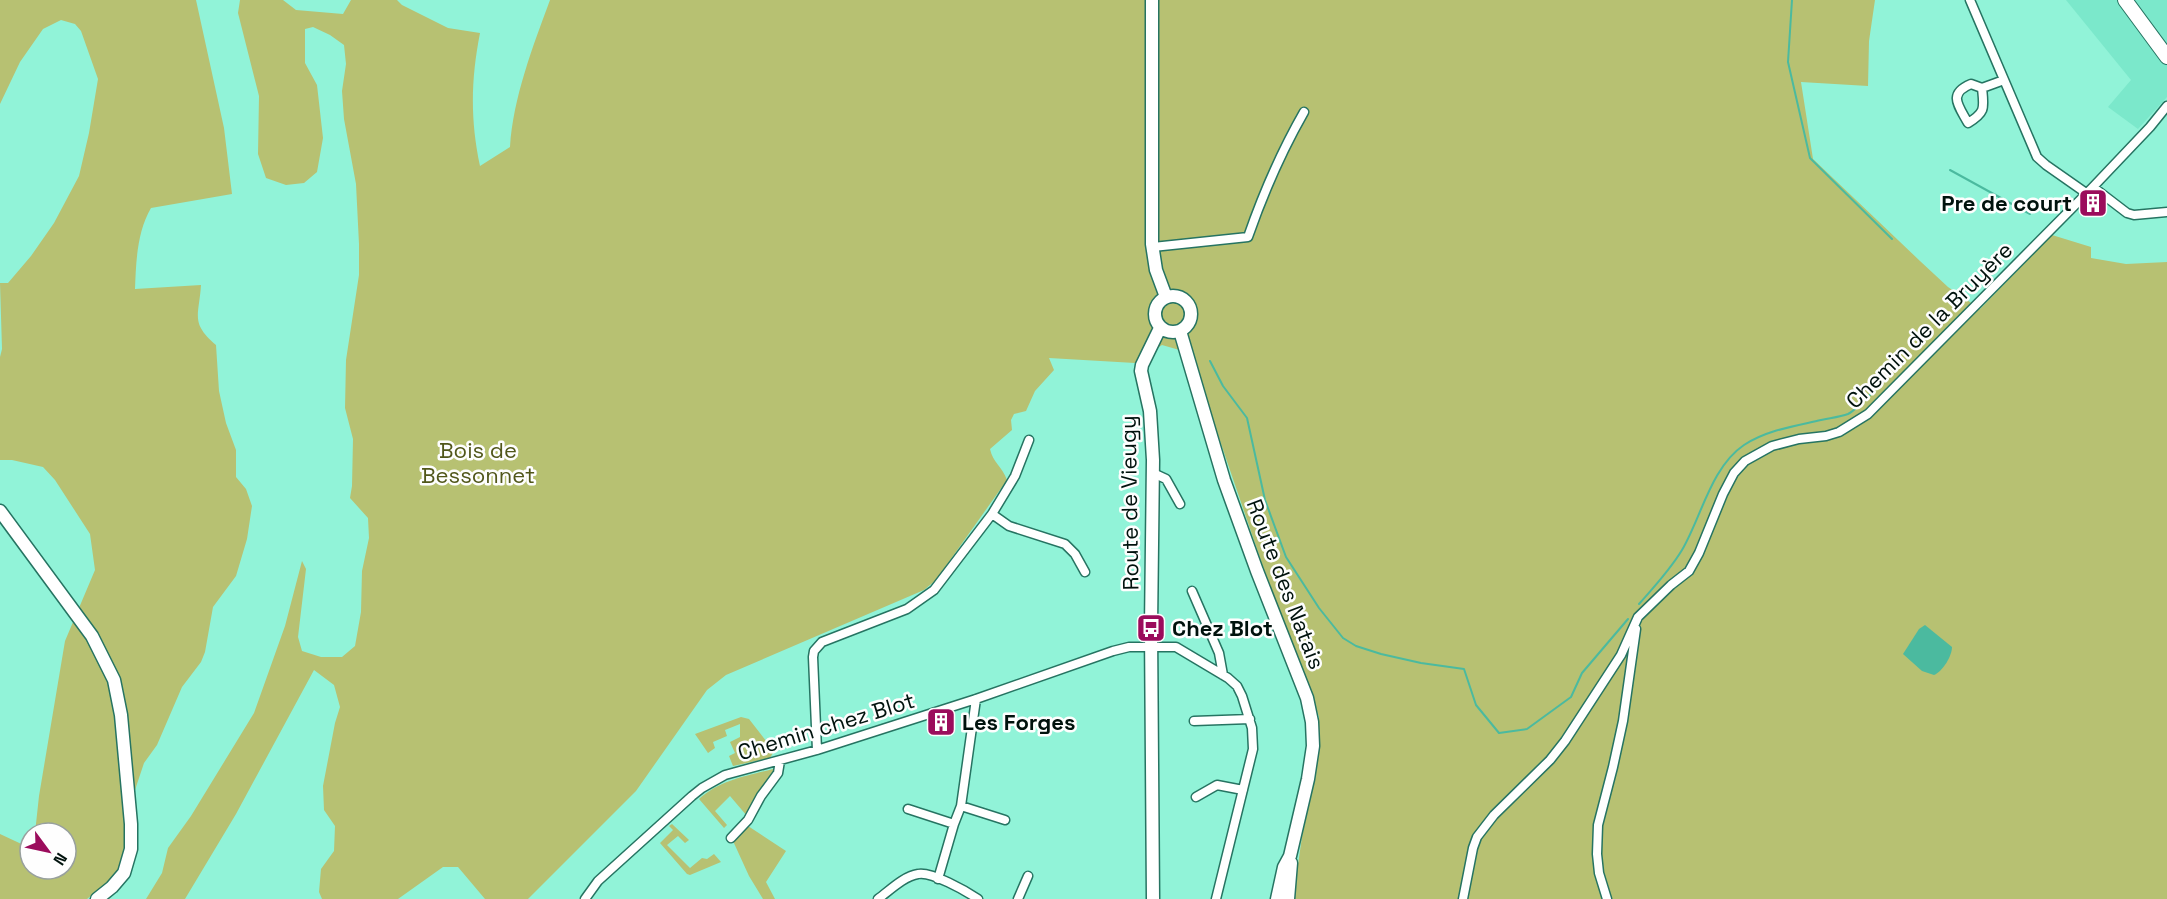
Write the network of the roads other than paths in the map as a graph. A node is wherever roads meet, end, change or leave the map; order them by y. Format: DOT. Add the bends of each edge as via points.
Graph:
graph roads {
  1 [pos="1152,0"];
  2 [pos="1970,0"];
  3 [pos="2125,0"];
  4 [pos="2136,0"];
  5 [pos="2167,40"];
  6 [pos="2167,57"];
  7 [pos="2004,80"];
  8 [pos="1982,88"];
  9 [pos="2167,106"];
  10 [pos="1304,112"];
  11 [pos="2167,116"];
  12 [pos="2150,127"];
  13 [pos="2089,190"];
  14 [pos="2167,212"];
  15 [pos="1153,247"];
  16 [pos="1166,297"];
  17 [pos="1160,328"];
  18 [pos="1180,331"];
  19 [pos="1029,440"];
  20 [pos="1153,473"];
  21 [pos="1180,504"];
  22 [pos="0,511"];
  23 [pos="992,514"];
  24 [pos="1085,572"];
  25 [pos="1192,591"];
  26 [pos="1638,617"];
  27 [pos="1151,646"];
  28 [pos="1223,675"];
  29 [pos="976,699"];
  30 [pos="1250,719"];
  31 [pos="1194,721"];
  32 [pos="817,750"];
  33 [pos="780,761"];
  34 [pos="1243,790"];
  35 [pos="1196,797"];
  36 [pos="961,806"];
  37 [pos="908,809"];
  38 [pos="1005,820"];
  39 [pos="954,824"];
  40 [pos="732,838"];
  41 [pos="1028,876"];
  42 [pos="938,879"];
  43 [pos="976,898"];
  44 [pos="1280,898"];
  45 [pos="97,899"];
  46 [pos="585,899"];
  47 [pos="878,899"];
  48 [pos="1018,899"];
  49 [pos="1153,899"];
  50 [pos="1216,899"];
  51 [pos="1463,899"];
  52 [pos="1606,899"];
  1 -- 15 [label="street"];
  2 -- 7 [label="street"];
  3 -- 6 [label="main road"];
  4 -- 5 [label="main road"];
  7 -- 8 [label="street"];
  7 -- 13 [label="street" via="2037,157"];
  8 -- 8 [label="street" via="1971,84 1956,97 1968,123 1980,116 1984,106"];
  9 -- 12 [label="street"];
  10 -- 15 [label="street" via="1281,151 1248,237"];
  11 -- 12 [label="street"];
  12 -- 13 [label="street, Chemin de la Bruyère"];
  13 -- 14 [label="street" via="2134,215"];
  13 -- 26 [label="street, Chemin de la Bruyère" via="1856,424 1826,436 1772,446 1745,461 1723,494 1689,571"];
  15 -- 16 [label="street"];
  16 -- 17 [label="street, Route de Vieugy" via="1155,310"];
  16 -- 18 [label="street" via="1179,297 1189,306 1190,321"];
  17 -- 18 [label="street"];
  17 -- 20 [label="street, Route de Vieugy" via="1142,365 1150,411"];
  18 -- 44 [label="street, Route des Natais" via="1224,480 1307,698 1312,722 1308,779 1284,867"];
  19 -- 23 [label="street" via="1015,476"];
  20 -- 21 [label="street" via="1166,479"];
  20 -- 27 [label="street, Route de Vieugy"];
  22 -- 45 [label="street" via="92,636 114,680 121,715 131,849 124,873"];
  23 -- 24 [label="street" via="1015,529 1065,544"];
  23 -- 32 [label="street" via="934,590 907,609 822,642 814,651"];
  25 -- 28 [label="street" via="1219,653"];
  26 -- 51 [label="street, Chemin de la Bruyère" via="1621,655 1565,741 1477,837"];
  26 -- 52 [label="street" via="1623,720 1598,825 1599,873"];
  27 -- 28 [label="street, Chemin chez Blot" via="1180,649"];
  27 -- 29 [label="street, Chemin chez Blot" via="1113,651"];
  27 -- 49 [label="street, Route de Vieugy"];
  28 -- 30 [label="street" via="1240,691"];
  29 -- 32 [label="street, Chemin chez Blot"];
  29 -- 36 [label="street"];
  30 -- 31 [label="street"];
  30 -- 34 [label="street" via="1254,739"];
  32 -- 33 [label="street, Chemin chez Blot"];
  33 -- 40 [label="street" via="778,773"];
  33 -- 46 [label="street, Chemin chez Blot" via="725,775 702,788 598,881"];
  34 -- 35 [label="street" via="1217,785"];
  34 -- 50 [label="street"];
  36 -- 38 [label="street"];
  36 -- 39 [label="street"];
  37 -- 39 [label="street"];
  39 -- 42 [label="street"];
  41 -- 48 [label="street"];
  42 -- 43 [label="street"];
  42 -- 47 [label="street" via="915,874"];
}
